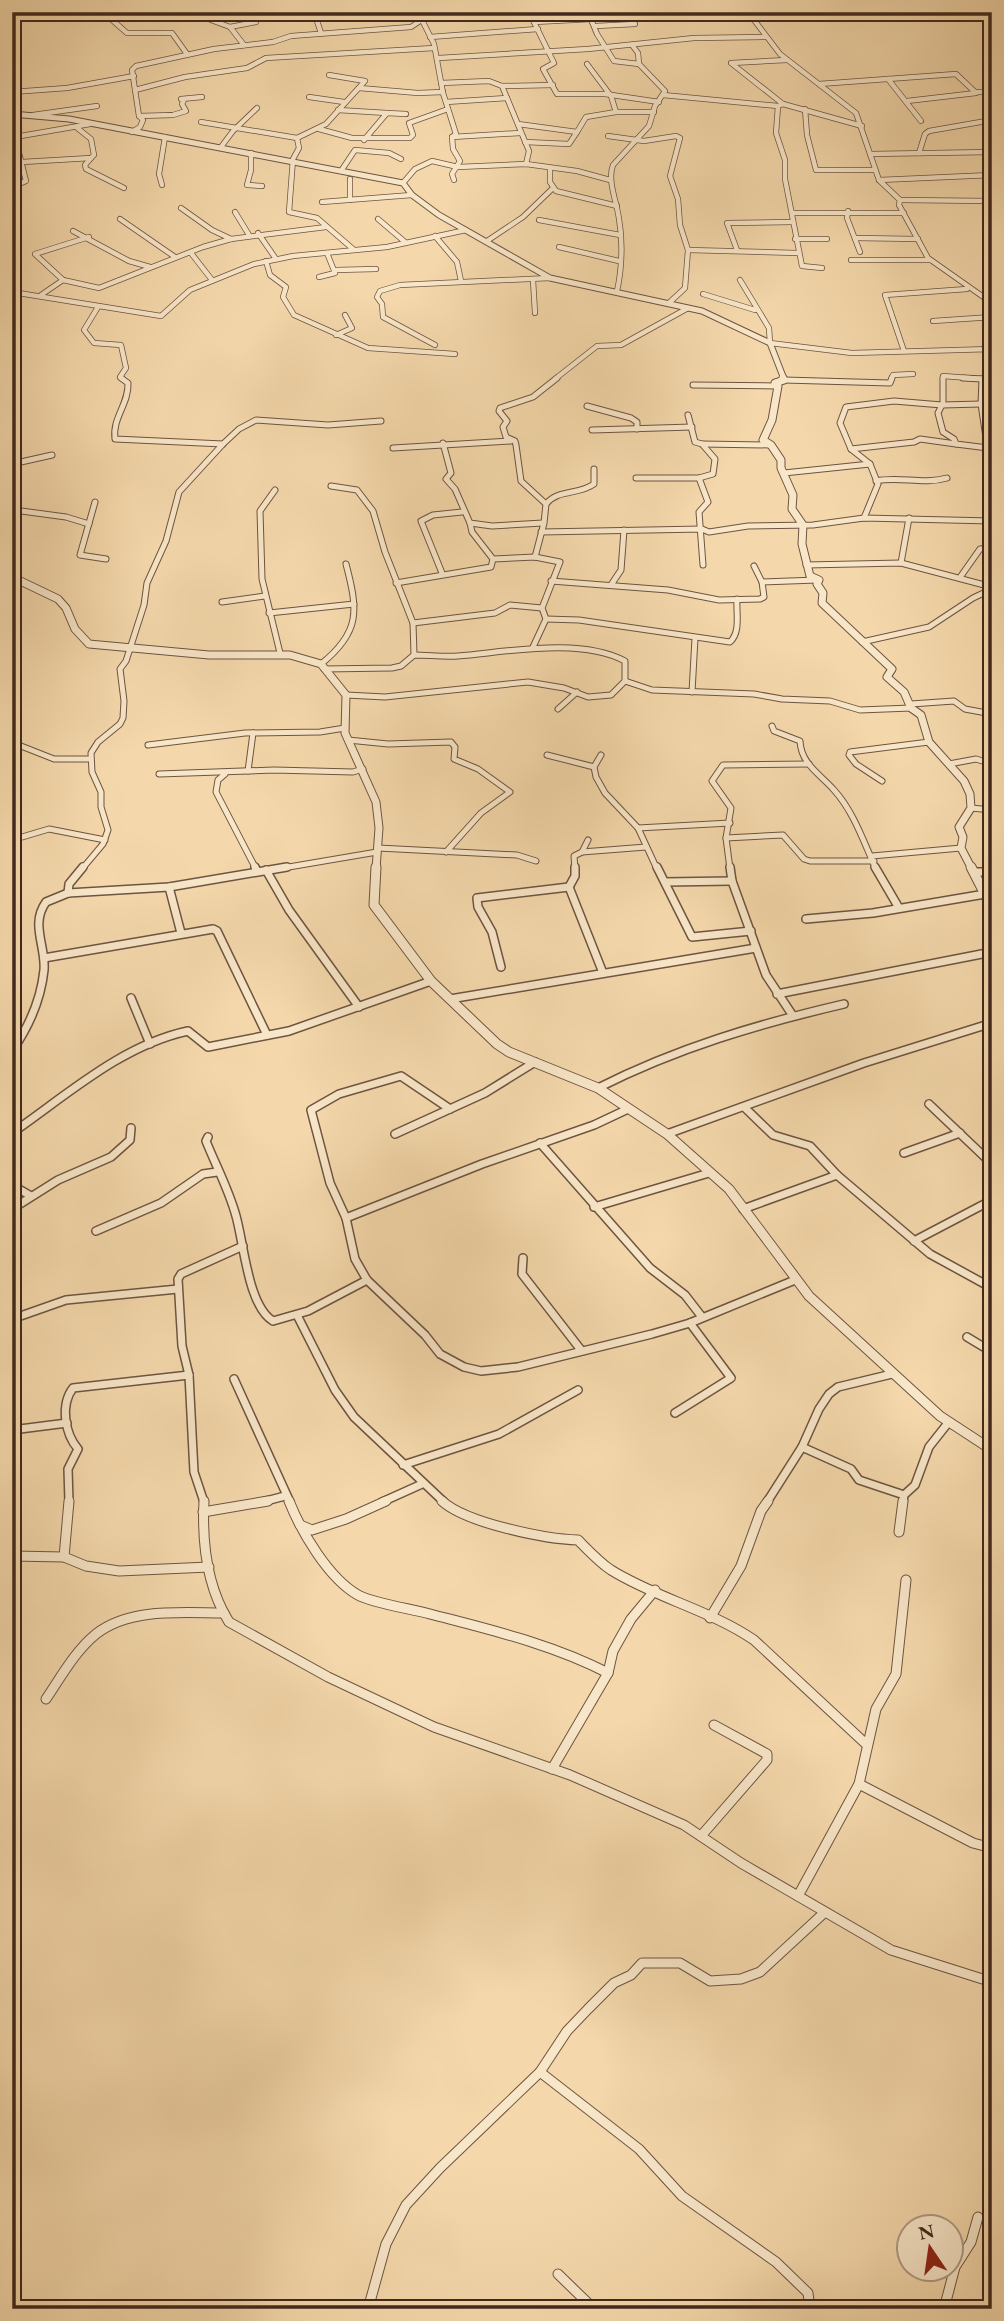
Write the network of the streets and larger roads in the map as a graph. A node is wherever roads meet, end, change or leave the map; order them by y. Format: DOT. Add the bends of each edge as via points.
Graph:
graph roads {
  1 [pos="103,12"];
  2 [pos="260,12"];
  3 [pos="314,12"];
  4 [pos="491,12"];
  5 [pos="529,12"];
  6 [pos="588,12"];
  7 [pos="748,12"];
  8 [pos="957,12"];
  9 [pos="964,12"];
  10 [pos="992,17"];
  11 [pos="592,19"];
  12 [pos="211,20"];
  13 [pos="422,20"];
  14 [pos="534,22"];
  15 [pos="635,24"];
  16 [pos="427,26"];
  17 [pos="596,26"];
  18 [pos="230,27"];
  19 [pos="411,27"];
  20 [pos="538,29"];
  21 [pos="321,33"];
  22 [pos="430,37"];
  23 [pos="765,37"];
  24 [pos="244,45"];
  25 [pos="632,45"];
  26 [pos="605,47"];
  27 [pos="434,48"];
  28 [pos="548,53"];
  29 [pos="187,54"];
  30 [pos="439,58"];
  31 [pos="787,60"];
  32 [pos="587,64"];
  33 [pos="639,64"];
  34 [pos="329,75"];
  35 [pos="134,76"];
  36 [pos="888,79"];
  37 [pos="441,83"];
  38 [pos="818,84"];
  39 [pos="553,85"];
  40 [pos="502,86"];
  41 [pos="359,88"];
  42 [pos="135,90"];
  43 [pos="12,92"];
  44 [pos="443,92"];
  45 [pos="992,92"];
  46 [pos="979,93"];
  47 [pos="663,95"];
  48 [pos="611,96"];
  49 [pos="202,97"];
  50 [pos="309,97"];
  51 [pos="507,98"];
  52 [pos="907,101"];
  53 [pos="344,102"];
  54 [pos="446,102"];
  55 [pos="659,102"];
  56 [pos="780,105"];
  57 [pos="97,106"];
  58 [pos="257,108"];
  59 [pos="805,109"];
  60 [pos="338,110"];
  61 [pos="448,110"];
  62 [pos="616,112"];
  63 [pos="654,112"];
  64 [pos="387,113"];
  65 [pos="12,114"];
  66 [pos="406,114"];
  67 [pos="33,116"];
  68 [pos="139,116"];
  69 [pos="992,120"];
  70 [pos="922,121"];
  71 [pos="201,122"];
  72 [pos="90,124"];
  73 [pos="518,124"];
  74 [pos="862,126"];
  75 [pos="76,127"];
  76 [pos="235,128"];
  77 [pos="319,129"];
  78 [pos="132,132"];
  79 [pos="577,132"];
  80 [pos="520,133"];
  81 [pos="608,136"];
  82 [pos="165,137"];
  83 [pos="452,137"];
  84 [pos="296,138"];
  85 [pos="364,140"];
  86 [pos="638,141"];
  87 [pos="525,142"];
  88 [pos="220,147"];
  89 [pos="992,152"];
  90 [pos="251,153"];
  91 [pos="919,153"];
  92 [pos="870,154"];
  93 [pos="91,158"];
  94 [pos="401,159"];
  95 [pos="295,161"];
  96 [pos="22,162"];
  97 [pos="526,164"];
  98 [pos="458,167"];
  99 [pos="550,168"];
  100 [pos="875,170"];
  101 [pos="341,171"];
  102 [pos="992,175"];
  103 [pos="349,179"];
  104 [pos="454,180"];
  105 [pos="610,180"];
  106 [pos="879,180"];
  107 [pos="403,183"];
  108 [pos="162,185"];
  109 [pos="262,186"];
  110 [pos="12,187"];
  111 [pos="124,188"];
  112 [pos="552,189"];
  113 [pos="412,195"];
  114 [pos="350,200"];
  115 [pos="900,200"];
  116 [pos="991,200"];
  117 [pos="322,202"];
  118 [pos="617,206"];
  119 [pos="181,208"];
  120 [pos="848,211"];
  121 [pos="235,212"];
  122 [pos="793,213"];
  123 [pos="904,213"];
  124 [pos="120,219"];
  125 [pos="378,219"];
  126 [pos="540,220"];
  127 [pos="793,222"];
  128 [pos="326,227"];
  129 [pos="466,230"];
  130 [pos="73,231"];
  131 [pos="258,233"];
  132 [pos="249,235"];
  133 [pos="620,235"];
  134 [pos="435,236"];
  135 [pos="89,237"];
  136 [pos="855,238"];
  137 [pos="231,239"];
  138 [pos="795,239"];
  139 [pos="827,239"];
  140 [pos="918,239"];
  141 [pos="487,241"];
  142 [pos="405,242"];
  143 [pos="559,247"];
  144 [pos="688,250"];
  145 [pos="737,250"];
  146 [pos="357,251"];
  147 [pos="860,252"];
  148 [pos="191,253"];
  149 [pos="327,253"];
  150 [pos="797,253"];
  151 [pos="175,257"];
  152 [pos="276,259"];
  153 [pos="851,260"];
  154 [pos="930,260"];
  155 [pos="266,261"];
  156 [pos="619,261"];
  157 [pos="151,268"];
  158 [pos="821,268"];
  159 [pos="376,269"];
  160 [pos="336,270"];
  161 [pos="319,277"];
  162 [pos="550,278"];
  163 [pos="212,279"];
  164 [pos="63,280"];
  165 [pos="533,280"];
  166 [pos="740,280"];
  167 [pos="461,281"];
  168 [pos="968,289"];
  169 [pos="617,291"];
  170 [pos="12,292"];
  171 [pos="702,294"];
  172 [pos="41,295"];
  173 [pos="670,302"];
  174 [pos="991,303"];
  175 [pos="98,307"];
  176 [pos="688,308"];
  177 [pos="756,310"];
  178 [pos="536,313"];
  179 [pos="345,315"];
  180 [pos="992,317"];
  181 [pos="933,320"];
  182 [pos="336,335"];
  183 [pos="770,343"];
  184 [pos="435,345"];
  185 [pos="983,349"];
  186 [pos="992,349"];
  187 [pos="904,351"];
  188 [pos="454,354"];
  189 [pos="992,360"];
  190 [pos="912,374"];
  191 [pos="992,378"];
  192 [pos="982,379"];
  193 [pos="784,380"];
  194 [pos="693,384"];
  195 [pos="778,386"];
  196 [pos="943,404"];
  197 [pos="981,404"];
  198 [pos="587,406"];
  199 [pos="688,415"];
  200 [pos="381,421"];
  201 [pos="692,427"];
  202 [pos="637,429"];
  203 [pos="592,430"];
  204 [pos="516,441"];
  205 [pos="443,443"];
  206 [pos="223,444"];
  207 [pos="702,444"];
  208 [pos="956,444"];
  209 [pos="771,445"];
  210 [pos="394,448"];
  211 [pos="988,448"];
  212 [pos="851,449"];
  213 [pos="52,455"];
  214 [pos="990,461"];
  215 [pos="12,464"];
  216 [pos="870,464"];
  217 [pos="594,469"];
  218 [pos="783,473"];
  219 [pos="992,477"];
  220 [pos="636,478"];
  221 [pos="699,478"];
  222 [pos="947,478"];
  223 [pos="876,481"];
  224 [pos="331,486"];
  225 [pos="992,488"];
  226 [pos="275,490"];
  227 [pos="94,502"];
  228 [pos="546,504"];
  229 [pos="13,510"];
  230 [pos="463,512"];
  231 [pos="992,512"];
  232 [pos="864,518"];
  233 [pos="909,518"];
  234 [pos="992,521"];
  235 [pos="470,523"];
  236 [pos="543,523"];
  237 [pos="89,524"];
  238 [pos="803,525"];
  239 [pos="702,529"];
  240 [pos="624,530"];
  241 [pos="541,531"];
  242 [pos="992,532"];
  243 [pos="12,535"];
  244 [pos="990,547"];
  245 [pos="535,557"];
  246 [pos="106,559"];
  247 [pos="493,559"];
  248 [pos="901,563"];
  249 [pos="346,564"];
  250 [pos="703,565"];
  251 [pos="806,565"];
  252 [pos="754,566"];
  253 [pos="442,573"];
  254 [pos="961,576"];
  255 [pos="12,577"];
  256 [pos="819,580"];
  257 [pos="551,581"];
  258 [pos="762,582"];
  259 [pos="396,583"];
  260 [pos="611,586"];
  261 [pos="992,588"];
  262 [pos="265,596"];
  263 [pos="737,599"];
  264 [pos="222,602"];
  265 [pos="354,604"];
  266 [pos="542,608"];
  267 [pos="269,613"];
  268 [pos="546,619"];
  269 [pos="413,623"];
  270 [pos="695,638"];
  271 [pos="862,642"];
  272 [pos="131,646"];
  273 [pos="533,646"];
  274 [pos="280,653"];
  275 [pos="414,655"];
  276 [pos="322,667"];
  277 [pos="625,681"];
  278 [pos="577,692"];
  279 [pos="692,692"];
  280 [pos="346,695"];
  281 [pos="911,706"];
  282 [pos="558,709"];
  283 [pos="992,714"];
  284 [pos="772,726"];
  285 [pos="345,728"];
  286 [pos="253,733"];
  287 [pos="348,740"];
  288 [pos="929,742"];
  289 [pos="12,746"];
  290 [pos="148,746"];
  291 [pos="547,755"];
  292 [pos="601,755"];
  293 [pos="90,759"];
  294 [pos="809,764"];
  295 [pos="950,764"];
  296 [pos="992,764"];
  297 [pos="594,767"];
  298 [pos="363,769"];
  299 [pos="248,771"];
  300 [pos="159,774"];
  301 [pos="225,774"];
  302 [pos="882,781"];
  303 [pos="971,808"];
  304 [pos="992,810"];
  305 [pos="730,823"];
  306 [pos="638,828"];
  307 [pos="726,838"];
  308 [pos="12,840"];
  309 [pos="105,840"];
  310 [pos="588,840"];
  311 [pos="646,847"];
  312 [pos="961,848"];
  313 [pos="378,850"];
  314 [pos="446,852"];
  315 [pos="582,852"];
  316 [pos="873,858"];
  317 [pos="536,861"];
  318 [pos="266,870"];
  319 [pos="257,871"];
  320 [pos="974,872"];
  321 [pos="992,872"];
  322 [pos="732,881"];
  323 [pos="665,882"];
  324 [pos="169,887"];
  325 [pos="569,887"];
  326 [pos="68,893"];
  327 [pos="985,894"];
  328 [pos="899,908"];
  329 [pos="992,908"];
  330 [pos="806,919"];
  331 [pos="751,931"];
  332 [pos="181,933"];
  333 [pos="734,934"];
  334 [pos="757,948"];
  335 [pos="741,951"];
  336 [pos="992,952"];
  337 [pos="44,958"];
  338 [pos="501,967"];
  339 [pos="603,973"];
  340 [pos="431,981"];
  341 [pos="777,994"];
  342 [pos="131,998"];
  343 [pos="450,999"];
  344 [pos="844,1004"];
  345 [pos="359,1007"];
  346 [pos="793,1016"];
  347 [pos="992,1023"];
  348 [pos="268,1035"];
  349 [pos="150,1044"];
  350 [pos="12,1051"];
  351 [pos="535,1062"];
  352 [pos="598,1087"];
  353 [pos="929,1104"];
  354 [pos="744,1107"];
  355 [pos="450,1109"];
  356 [pos="628,1109"];
  357 [pos="131,1128"];
  358 [pos="12,1133"];
  359 [pos="960,1133"];
  360 [pos="395,1134"];
  361 [pos="667,1134"];
  362 [pos="208,1137"];
  363 [pos="540,1143"];
  364 [pos="904,1153"];
  365 [pos="992,1164"];
  366 [pos="217,1172"];
  367 [pos="709,1173"];
  368 [pos="837,1175"];
  369 [pos="12,1185"];
  370 [pos="32,1196"];
  371 [pos="992,1200"];
  372 [pos="594,1207"];
  373 [pos="12,1209"];
  374 [pos="743,1209"];
  375 [pos="346,1218"];
  376 [pos="96,1231"];
  377 [pos="914,1241"];
  378 [pos="243,1246"];
  379 [pos="523,1258"];
  380 [pos="367,1280"];
  381 [pos="795,1280"];
  382 [pos="992,1288"];
  383 [pos="178,1289"];
  384 [pos="297,1315"];
  385 [pos="702,1317"];
  386 [pos="12,1319"];
  387 [pos="690,1323"];
  388 [pos="967,1337"];
  389 [pos="581,1350"];
  390 [pos="992,1352"];
  391 [pos="892,1374"];
  392 [pos="189,1375"];
  393 [pos="234,1379"];
  394 [pos="578,1390"];
  395 [pos="675,1413"];
  396 [pos="67,1423"];
  397 [pos="948,1423"];
  398 [pos="12,1430"];
  399 [pos="802,1447"];
  400 [pos="992,1450"];
  401 [pos="403,1465"];
  402 [pos="422,1483"];
  403 [pos="904,1495"];
  404 [pos="285,1496"];
  405 [pos="204,1512"];
  406 [pos="299,1525"];
  407 [pos="312,1530"];
  408 [pos="899,1532"];
  409 [pos="310,1543"];
  410 [pos="12,1556"];
  411 [pos="64,1557"];
  412 [pos="209,1567"];
  413 [pos="906,1580"];
  414 [pos="655,1590"];
  415 [pos="224,1612"];
  416 [pos="710,1618"];
  417 [pos="608,1673"];
  418 [pos="46,1699"];
  419 [pos="714,1725"];
  420 [pos="870,1728"];
  421 [pos="854,1731"];
  422 [pos="866,1744"];
  423 [pos="552,1769"];
  424 [pos="859,1784"];
  425 [pos="701,1836"];
  426 [pos="992,1848"];
  427 [pos="798,1896"];
  428 [pos="825,1912"];
  429 [pos="992,1982"];
  430 [pos="540,2071"];
  431 [pos="978,2217"];
  432 [pos="558,2274"];
  433 [pos="368,2309"];
  434 [pos="594,2309"];
  435 [pos="810,2309"];
  436 [pos="944,2309"];
  1 -- 29 [label="street" via="127,33 172,33"];
  2 -- 18 [label="street" via="256,22"];
  3 -- 21 [label="street"];
  4 -- 13 [label="street" via="429,15"];
  5 -- 14 [label="street"];
  6 -- 11 [label="street"];
  7 -- 23 [label="street"];
  8 -- 9 [label="street"];
  9 -- 10 [label="street"];
  11 -- 14 [label="street"];
  11 -- 17 [label="street"];
  12 -- 18 [label="street"];
  13 -- 16 [label="street"];
  13 -- 19 [label="street"];
  14 -- 20 [label="street"];
  15 -- 17 [label="street"];
  16 -- 19 [label="street"];
  16 -- 22 [label="street"];
  17 -- 26 [label="street"];
  18 -- 24 [label="street"];
  19 -- 21 [label="street"];
  20 -- 22 [label="street"];
  20 -- 28 [label="street"];
  21 -- 24 [label="street"];
  22 -- 27 [label="street"];
  23 -- 25 [label="street"];
  23 -- 31 [label="street"];
  24 -- 29 [label="street"];
  25 -- 26 [label="street"];
  25 -- 33 [label="street"];
  26 -- 28 [label="street"];
  26 -- 33 [label="street" via="614,61"];
  27 -- 30 [label="street"];
  27 -- 42 [label="street" via="266,58 247,68"];
  28 -- 30 [label="street"];
  28 -- 39 [label="street" via="554,65 542,69"];
  29 -- 35 [label="street" via="136,66"];
  30 -- 37 [label="street"];
  31 -- 38 [label="street"];
  31 -- 56 [label="street" via="731,64"];
  32 -- 48 [label="street"];
  33 -- 47 [label="street" via="665,91"];
  34 -- 41 [label="street" via="365,81"];
  35 -- 42 [label="street"];
  35 -- 43 [label="street"];
  36 -- 38 [label="street"];
  36 -- 46 [label="street" via="956,74"];
  36 -- 52 [label="street"];
  37 -- 40 [label="street" via="489,81"];
  37 -- 44 [label="street"];
  38 -- 74 [label="street" via="852,109"];
  39 -- 40 [label="street"];
  39 -- 48 [label="street" via="558,94"];
  40 -- 51 [label="street"];
  41 -- 44 [label="street"];
  41 -- 53 [label="street"];
  42 -- 68 [label="street"];
  44 -- 54 [label="street"];
  45 -- 46 [label="street"];
  46 -- 52 [label="street"];
  47 -- 55 [label="street"];
  47 -- 56 [label="street"];
  48 -- 55 [label="street"];
  48 -- 62 [label="street"];
  49 -- 68 [label="street" via="181,99 186,111"];
  50 -- 53 [label="street"];
  51 -- 54 [label="street"];
  51 -- 73 [label="street"];
  52 -- 70 [label="street"];
  53 -- 60 [label="street"];
  54 -- 61 [label="street"];
  55 -- 63 [label="street"];
  56 -- 59 [label="street"];
  56 -- 122 [label="street" via="773,126 785,160 782,170"];
  57 -- 67 [label="street"];
  58 -- 76 [label="street"];
  59 -- 74 [label="street"];
  59 -- 100 [label="street" via="816,170"];
  60 -- 64 [label="street"];
  60 -- 77 [label="street"];
  61 -- 83 [label="street" via="456,134"];
  61 -- 85 [label="street" via="409,123 412,137"];
  62 -- 63 [label="street"];
  62 -- 79 [label="street" via="586,117"];
  63 -- 86 [label="street"];
  64 -- 66 [label="street"];
  64 -- 85 [label="street"];
  65 -- 67 [label="street"];
  67 -- 72 [label="street"];
  68 -- 78 [label="street" via="140,127"];
  69 -- 91 [label="street" via="929,131"];
  71 -- 76 [label="street"];
  72 -- 75 [label="street"];
  72 -- 78 [label="street"];
  73 -- 79 [label="street"];
  73 -- 80 [label="street"];
  74 -- 92 [label="street"];
  75 -- 93 [label="street" via="91,139"];
  75 -- 96 [label="street" via="15,137"];
  76 -- 84 [label="street"];
  76 -- 88 [label="street"];
  77 -- 84 [label="street"];
  77 -- 85 [label="street"];
  78 -- 82 [label="street"];
  79 -- 87 [label="street" via="569,144"];
  80 -- 83 [label="street"];
  80 -- 87 [label="street"];
  81 -- 86 [label="street"];
  82 -- 88 [label="street"];
  82 -- 108 [label="street" via="159,174"];
  83 -- 98 [label="street"];
  84 -- 95 [label="street"];
  86 -- 105 [label="street" via="613,164"];
  86 -- 144 [label="street" via="680,138 670,176"];
  87 -- 97 [label="street" via="529,150"];
  88 -- 90 [label="street"];
  89 -- 91 [label="street"];
  90 -- 95 [label="street"];
  90 -- 109 [label="street" via="247,185"];
  91 -- 92 [label="street"];
  92 -- 100 [label="street"];
  93 -- 96 [label="street"];
  93 -- 111 [label="street" via="86,169"];
  94 -- 101 [label="street" via="389,153 355,150"];
  95 -- 101 [label="street"];
  95 -- 128 [label="street" via="289,212 317,218"];
  96 -- 110 [label="street" via="26,181"];
  97 -- 98 [label="street"];
  97 -- 99 [label="street"];
  98 -- 104 [label="street" via="452,174"];
  98 -- 107 [label="street" via="427,161"];
  99 -- 105 [label="street"];
  99 -- 112 [label="street"];
  100 -- 106 [label="street"];
  101 -- 107 [label="street"];
  102 -- 106 [label="street"];
  103 -- 114 [label="street"];
  105 -- 118 [label="street"];
  106 -- 115 [label="street"];
  107 -- 113 [label="street"];
  112 -- 118 [label="street"];
  112 -- 141 [label="street" via="543,202"];
  113 -- 114 [label="street"];
  113 -- 129 [label="street"];
  114 -- 117 [label="street"];
  115 -- 116 [label="street"];
  115 -- 123 [label="street"];
  118 -- 133 [label="street"];
  119 -- 137 [label="street"];
  120 -- 122 [label="street"];
  120 -- 123 [label="street"];
  120 -- 136 [label="street"];
  121 -- 132 [label="street"];
  122 -- 127 [label="street"];
  123 -- 140 [label="street"];
  124 -- 151 [label="street"];
  125 -- 142 [label="street"];
  126 -- 133 [label="street"];
  127 -- 138 [label="street"];
  127 -- 145 [label="street" via="727,223"];
  128 -- 131 [label="street"];
  128 -- 146 [label="street"];
  129 -- 134 [label="street"];
  129 -- 141 [label="street"];
  130 -- 135 [label="street"];
  131 -- 132 [label="street"];
  131 -- 152 [label="street"];
  132 -- 137 [label="street"];
  133 -- 156 [label="street"];
  134 -- 142 [label="street"];
  134 -- 167 [label="street" via="456,261"];
  135 -- 157 [label="street" via="113,254"];
  135 -- 164 [label="street" via="35,254"];
  136 -- 140 [label="street"];
  136 -- 147 [label="street"];
  137 -- 148 [label="street"];
  138 -- 139 [label="street"];
  138 -- 150 [label="street"];
  140 -- 154 [label="street"];
  141 -- 162 [label="street"];
  142 -- 146 [label="street"];
  143 -- 156 [label="street"];
  144 -- 145 [label="street"];
  144 -- 173 [label="street" via="685,288"];
  145 -- 150 [label="street"];
  146 -- 149 [label="street"];
  148 -- 151 [label="street"];
  148 -- 163 [label="street"];
  149 -- 152 [label="street"];
  149 -- 160 [label="street"];
  150 -- 158 [label="street" via="802,267"];
  151 -- 157 [label="street"];
  152 -- 155 [label="street"];
  153 -- 154 [label="street"];
  154 -- 168 [label="street"];
  155 -- 163 [label="street"];
  155 -- 182 [label="street" via="270,275 286,287 283,297 294,315"];
  156 -- 169 [label="street"];
  157 -- 164 [label="street" via="99,288"];
  159 -- 160 [label="street"];
  160 -- 161 [label="street"];
  162 -- 165 [label="street"];
  162 -- 169 [label="street"];
  163 -- 175 [label="street" via="190,290 161,316"];
  164 -- 172 [label="street"];
  165 -- 167 [label="street"];
  165 -- 178 [label="street"];
  166 -- 177 [label="street"];
  167 -- 184 [label="street" via="391,286 378,293 383,317"];
  168 -- 174 [label="street"];
  168 -- 187 [label="street" via="885,295"];
  169 -- 173 [label="street"];
  170 -- 172 [label="street"];
  171 -- 177 [label="street"];
  172 -- 175 [label="street"];
  173 -- 176 [label="street"];
  175 -- 206 [label="street" via="84,330 94,343 121,345 127,368 120,377 130,391 112,428 115,439"];
  176 -- 183 [label="street" via="721,318"];
  176 -- 204 [label="street" via="621,345 597,346 539,393 500,408 507,421 503,427 506,437"];
  177 -- 183 [label="street" via="769,328"];
  179 -- 182 [label="street" via="352,328"];
  180 -- 181 [label="street"];
  182 -- 188 [label="street" via="368,348"];
  183 -- 187 [label="street" via="826,351"];
  183 -- 193 [label="street"];
  185 -- 186 [label="street"];
  185 -- 187 [label="street"];
  185 -- 189 [label="street"];
  190 -- 193 [label="street" via="893,375 890,383"];
  191 -- 192 [label="street"];
  192 -- 196 [label="street" via="943,376"];
  192 -- 197 [label="street"];
  193 -- 195 [label="street" via="775,383"];
  194 -- 195 [label="street"];
  195 -- 209 [label="street" via="772,421 764,430 764,440"];
  196 -- 197 [label="street"];
  196 -- 208 [label="street" via="938,413 943,432"];
  196 -- 212 [label="street" via="894,401 846,407 840,423"];
  197 -- 211 [label="street"];
  198 -- 202 [label="street" via="635,419"];
  199 -- 201 [label="street"];
  200 -- 206 [label="street" via="328,425 256,420"];
  201 -- 202 [label="street"];
  201 -- 207 [label="street" via="695,443"];
  202 -- 203 [label="street"];
  204 -- 205 [label="street"];
  204 -- 228 [label="street" via="519,478"];
  205 -- 210 [label="street"];
  205 -- 230 [label="street" via="451,473 446,479 454,485"];
  206 -- 272 [label="street" via="179,492"];
  207 -- 209 [label="street"];
  207 -- 221 [label="street" via="715,458 713,474"];
  208 -- 211 [label="street"];
  208 -- 212 [label="street" via="920,439"];
  209 -- 218 [label="street"];
  211 -- 214 [label="street"];
  212 -- 216 [label="street"];
  213 -- 215 [label="street"];
  214 -- 219 [label="street"];
  216 -- 218 [label="street"];
  216 -- 223 [label="street"];
  217 -- 228 [label="street" via="594,484 589,488 552,496"];
  218 -- 238 [label="street" via="793,495 792,509"];
  220 -- 221 [label="street"];
  221 -- 239 [label="street" via="708,502 699,512"];
  222 -- 223 [label="street"];
  223 -- 232 [label="street"];
  224 -- 259 [label="street" via="357,490 372,508"];
  225 -- 231 [label="street" via="986,502"];
  226 -- 262 [label="street" via="260,511"];
  227 -- 237 [label="street"];
  228 -- 236 [label="street"];
  229 -- 237 [label="street"];
  229 -- 243 [label="street"];
  230 -- 235 [label="street"];
  230 -- 253 [label="street" via="421,521"];
  232 -- 233 [label="street"];
  232 -- 238 [label="street"];
  233 -- 234 [label="street"];
  233 -- 248 [label="street"];
  235 -- 236 [label="street"];
  235 -- 247 [label="street"];
  236 -- 241 [label="street"];
  237 -- 246 [label="street" via="80,555"];
  238 -- 239 [label="street"];
  238 -- 251 [label="street"];
  239 -- 240 [label="street"];
  239 -- 250 [label="street" via="698,538"];
  240 -- 241 [label="street"];
  240 -- 260 [label="street" via="621,570"];
  241 -- 245 [label="street"];
  242 -- 244 [label="street"];
  244 -- 254 [label="street" via="980,549"];
  245 -- 247 [label="street"];
  245 -- 257 [label="street" via="560,562"];
  247 -- 253 [label="street" via="491,567"];
  248 -- 251 [label="street"];
  248 -- 254 [label="street"];
  249 -- 265 [label="street"];
  251 -- 256 [label="street" via="810,576"];
  252 -- 258 [label="street"];
  253 -- 259 [label="street"];
  254 -- 261 [label="street"];
  255 -- 272 [label="street" via="58,599 89,644"];
  256 -- 258 [label="street"];
  256 -- 271 [label="street" via="822,603"];
  257 -- 260 [label="street"];
  257 -- 266 [label="street"];
  258 -- 263 [label="street" via="764,597"];
  259 -- 269 [label="street"];
  260 -- 263 [label="street"];
  261 -- 271 [label="street" via="929,627"];
  262 -- 264 [label="street"];
  262 -- 267 [label="street"];
  263 -- 270 [label="street" via="734,639"];
  265 -- 267 [label="street"];
  265 -- 276 [label="street" via="353,628"];
  266 -- 268 [label="street"];
  266 -- 269 [label="street" via="508,604 495,614"];
  267 -- 274 [label="street"];
  268 -- 270 [label="street" via="590,621"];
  268 -- 273 [label="street"];
  269 -- 275 [label="street"];
  270 -- 279 [label="street"];
  271 -- 281 [label="street" via="892,669 887,677 904,692"];
  272 -- 274 [label="street" via="209,655"];
  272 -- 293 [label="street" via="120,669 122,721 93,747"];
  273 -- 275 [label="street" via="464,655"];
  273 -- 277 [label="street" via="620,656 625,661"];
  274 -- 276 [label="street"];
  275 -- 276 [label="street" via="393,668"];
  276 -- 280 [label="street"];
  277 -- 278 [label="street" via="611,695 588,697"];
  277 -- 279 [label="street" via="652,690"];
  278 -- 280 [label="street" via="502,682 385,697"];
  278 -- 282 [label="street"];
  279 -- 281 [label="street" via="830,701 860,710"];
  280 -- 285 [label="street"];
  281 -- 283 [label="street" via="954,701 965,709"];
  281 -- 288 [label="street" via="920,715"];
  284 -- 294 [label="street" via="800,741 800,752"];
  285 -- 286 [label="street"];
  285 -- 287 [label="street"];
  286 -- 290 [label="street"];
  286 -- 299 [label="street"];
  287 -- 298 [label="street"];
  287 -- 314 [label="street" via="451,742 454,759 478,769 510,792 481,813"];
  288 -- 295 [label="street"];
  288 -- 302 [label="street" via="850,752 856,764"];
  289 -- 293 [label="street" via="54,759"];
  291 -- 297 [label="street"];
  292 -- 297 [label="street"];
  293 -- 309 [label="street" via="101,792 108,830"];
  294 -- 305 [label="street" via="723,765 712,781 731,808"];
  294 -- 316 [label="street" via="852,815"];
  295 -- 296 [label="street" via="976,759"];
  295 -- 303 [label="street" via="971,794"];
  297 -- 306 [label="street" via="601,789"];
  298 -- 299 [label="street"];
  298 -- 313 [label="street" via="376,803"];
  299 -- 301 [label="street"];
  300 -- 301 [label="street"];
  301 -- 319 [label="street" via="218,780 216,792"];
  303 -- 304 [label="street"];
  303 -- 312 [label="street" via="959,827"];
  305 -- 306 [label="street"];
  305 -- 307 [label="street"];
  306 -- 311 [label="street"];
  307 -- 316 [label="street" via="783,835 810,861"];
  307 -- 322 [label="street"];
  308 -- 309 [label="street" via="49,829"];
  309 -- 326 [label="street" via="69,884"];
  310 -- 315 [label="street"];
  311 -- 315 [label="street"];
  311 -- 323 [label="street"];
  312 -- 316 [label="street"];
  312 -- 320 [label="street"];
  313 -- 314 [label="street"];
  313 -- 318 [label="street"];
  313 -- 340 [label="street" via="374,905"];
  314 -- 317 [label="street" via="517,855"];
  315 -- 325 [label="street" via="574,856 575,876"];
  316 -- 328 [label="street" via="881,883"];
  318 -- 319 [label="street"];
  318 -- 345 [label="street"];
  319 -- 324 [label="street"];
  320 -- 321 [label="street"];
  320 -- 327 [label="street"];
  322 -- 323 [label="street"];
  322 -- 331 [label="street"];
  323 -- 333 [label="street" via="692,937"];
  324 -- 326 [label="street"];
  324 -- 332 [label="street"];
  325 -- 338 [label="street" via="477,898"];
  325 -- 339 [label="street"];
  326 -- 337 [label="street" via="44,904 37,934"];
  327 -- 328 [label="street"];
  327 -- 329 [label="street"];
  328 -- 330 [label="street"];
  331 -- 333 [label="street"];
  331 -- 334 [label="street"];
  332 -- 337 [label="street"];
  332 -- 348 [label="street" via="217,931"];
  333 -- 335 [label="street"];
  334 -- 335 [label="street"];
  334 -- 341 [label="street"];
  335 -- 339 [label="street"];
  336 -- 341 [label="street"];
  337 -- 350 [label="street" via="37,997"];
  339 -- 343 [label="street"];
  340 -- 343 [label="street"];
  340 -- 345 [label="street"];
  341 -- 346 [label="street"];
  342 -- 349 [label="street"];
  343 -- 351 [label="street" via="497,1044"];
  344 -- 346 [label="street"];
  345 -- 348 [label="street"];
  346 -- 352 [label="street" via="714,1037"];
  347 -- 354 [label="street" via="945,1035"];
  348 -- 349 [label="street" via="208,1047 188,1031"];
  349 -- 358 [label="street"];
  351 -- 352 [label="street"];
  351 -- 355 [label="street" via="509,1081"];
  352 -- 356 [label="street"];
  353 -- 359 [label="street"];
  354 -- 361 [label="street"];
  354 -- 368 [label="street" via="772,1135 810,1146"];
  355 -- 360 [label="street"];
  355 -- 375 [label="street" via="401,1076 313,1106 321,1153"];
  356 -- 361 [label="street"];
  356 -- 363 [label="street"];
  357 -- 370 [label="street" via="131,1140 118,1153"];
  359 -- 364 [label="street"];
  359 -- 365 [label="street"];
  361 -- 367 [label="street"];
  362 -- 366 [label="street"];
  363 -- 372 [label="street"];
  363 -- 375 [label="street"];
  366 -- 376 [label="street" via="203,1174 161,1203"];
  366 -- 378 [label="street"];
  367 -- 372 [label="street"];
  367 -- 374 [label="street" via="729,1189"];
  368 -- 374 [label="street"];
  368 -- 377 [label="street"];
  369 -- 370 [label="street"];
  370 -- 373 [label="street"];
  371 -- 377 [label="street"];
  372 -- 385 [label="street"];
  374 -- 381 [label="street"];
  375 -- 380 [label="street" via="355,1259"];
  377 -- 382 [label="street"];
  378 -- 383 [label="street" via="181,1274"];
  378 -- 384 [label="street" via="254,1293 266,1317 273,1321"];
  379 -- 389 [label="street" via="522,1274"];
  380 -- 384 [label="street"];
  380 -- 389 [label="street" via="440,1354 464,1367 481,1371 517,1367"];
  381 -- 385 [label="street"];
  381 -- 391 [label="street"];
  383 -- 386 [label="street" via="66,1300"];
  383 -- 392 [label="street"];
  384 -- 401 [label="street" via="347,1408"];
  385 -- 387 [label="street"];
  387 -- 389 [label="street"];
  387 -- 395 [label="street" via="731,1378"];
  388 -- 390 [label="street"];
  391 -- 397 [label="street"];
  391 -- 399 [label="street" via="838,1387 819,1409"];
  392 -- 396 [label="street" via="73,1388"];
  392 -- 405 [label="street" via="194,1472 204,1497"];
  393 -- 404 [label="street"];
  394 -- 401 [label="street" via="499,1434"];
  396 -- 398 [label="street"];
  396 -- 411 [label="street" via="70,1441 78,1449 68,1469 70,1514"];
  397 -- 400 [label="street"];
  397 -- 403 [label="street" via="929,1447 915,1485"];
  399 -- 403 [label="street" via="851,1469 859,1480"];
  399 -- 416 [label="street" via="761,1511 741,1566"];
  401 -- 402 [label="street"];
  402 -- 407 [label="street"];
  402 -- 414 [label="street" via="450,1508 471,1517 551,1539 578,1541 609,1569"];
  403 -- 408 [label="street"];
  404 -- 405 [label="street"];
  404 -- 406 [label="street"];
  405 -- 412 [label="street" via="202,1536"];
  406 -- 407 [label="street"];
  406 -- 409 [label="street"];
  407 -- 409 [label="street"];
  409 -- 417 [label="street" via="358,1595 527,1639"];
  410 -- 411 [label="street"];
  411 -- 412 [label="street" via="118,1571"];
  412 -- 415 [label="street"];
  413 -- 420 [label="street" via="896,1674"];
  414 -- 416 [label="street"];
  414 -- 417 [label="street" via="631,1619 613,1651"];
  415 -- 418 [label="street" via="159,1615 106,1628 76,1656"];
  415 -- 423 [label="street" via="229,1622 264,1643 380,1703"];
  416 -- 421 [label="street" via="754,1640"];
  417 -- 423 [label="street"];
  419 -- 425 [label="street" via="767,1754 767,1760"];
  420 -- 421 [label="street"];
  420 -- 422 [label="street"];
  421 -- 422 [label="street"];
  422 -- 424 [label="street"];
  423 -- 425 [label="street" via="628,1799"];
  424 -- 426 [label="street" via="973,1843"];
  424 -- 427 [label="street"];
  425 -- 427 [label="street"];
  427 -- 428 [label="street"];
  428 -- 429 [label="street" via="891,1950"];
  428 -- 430 [label="street" via="760,1972 741,1979 710,1981 680,1963 642,1963 588,2008"];
  430 -- 433 [label="street" via="406,2205 386,2244"];
  430 -- 435 [label="street" via="639,2149 682,2196 776,2262 808,2293"];
  431 -- 436 [label="street" via="971,2242 955,2267"];
  432 -- 434 [label="street"];
}
